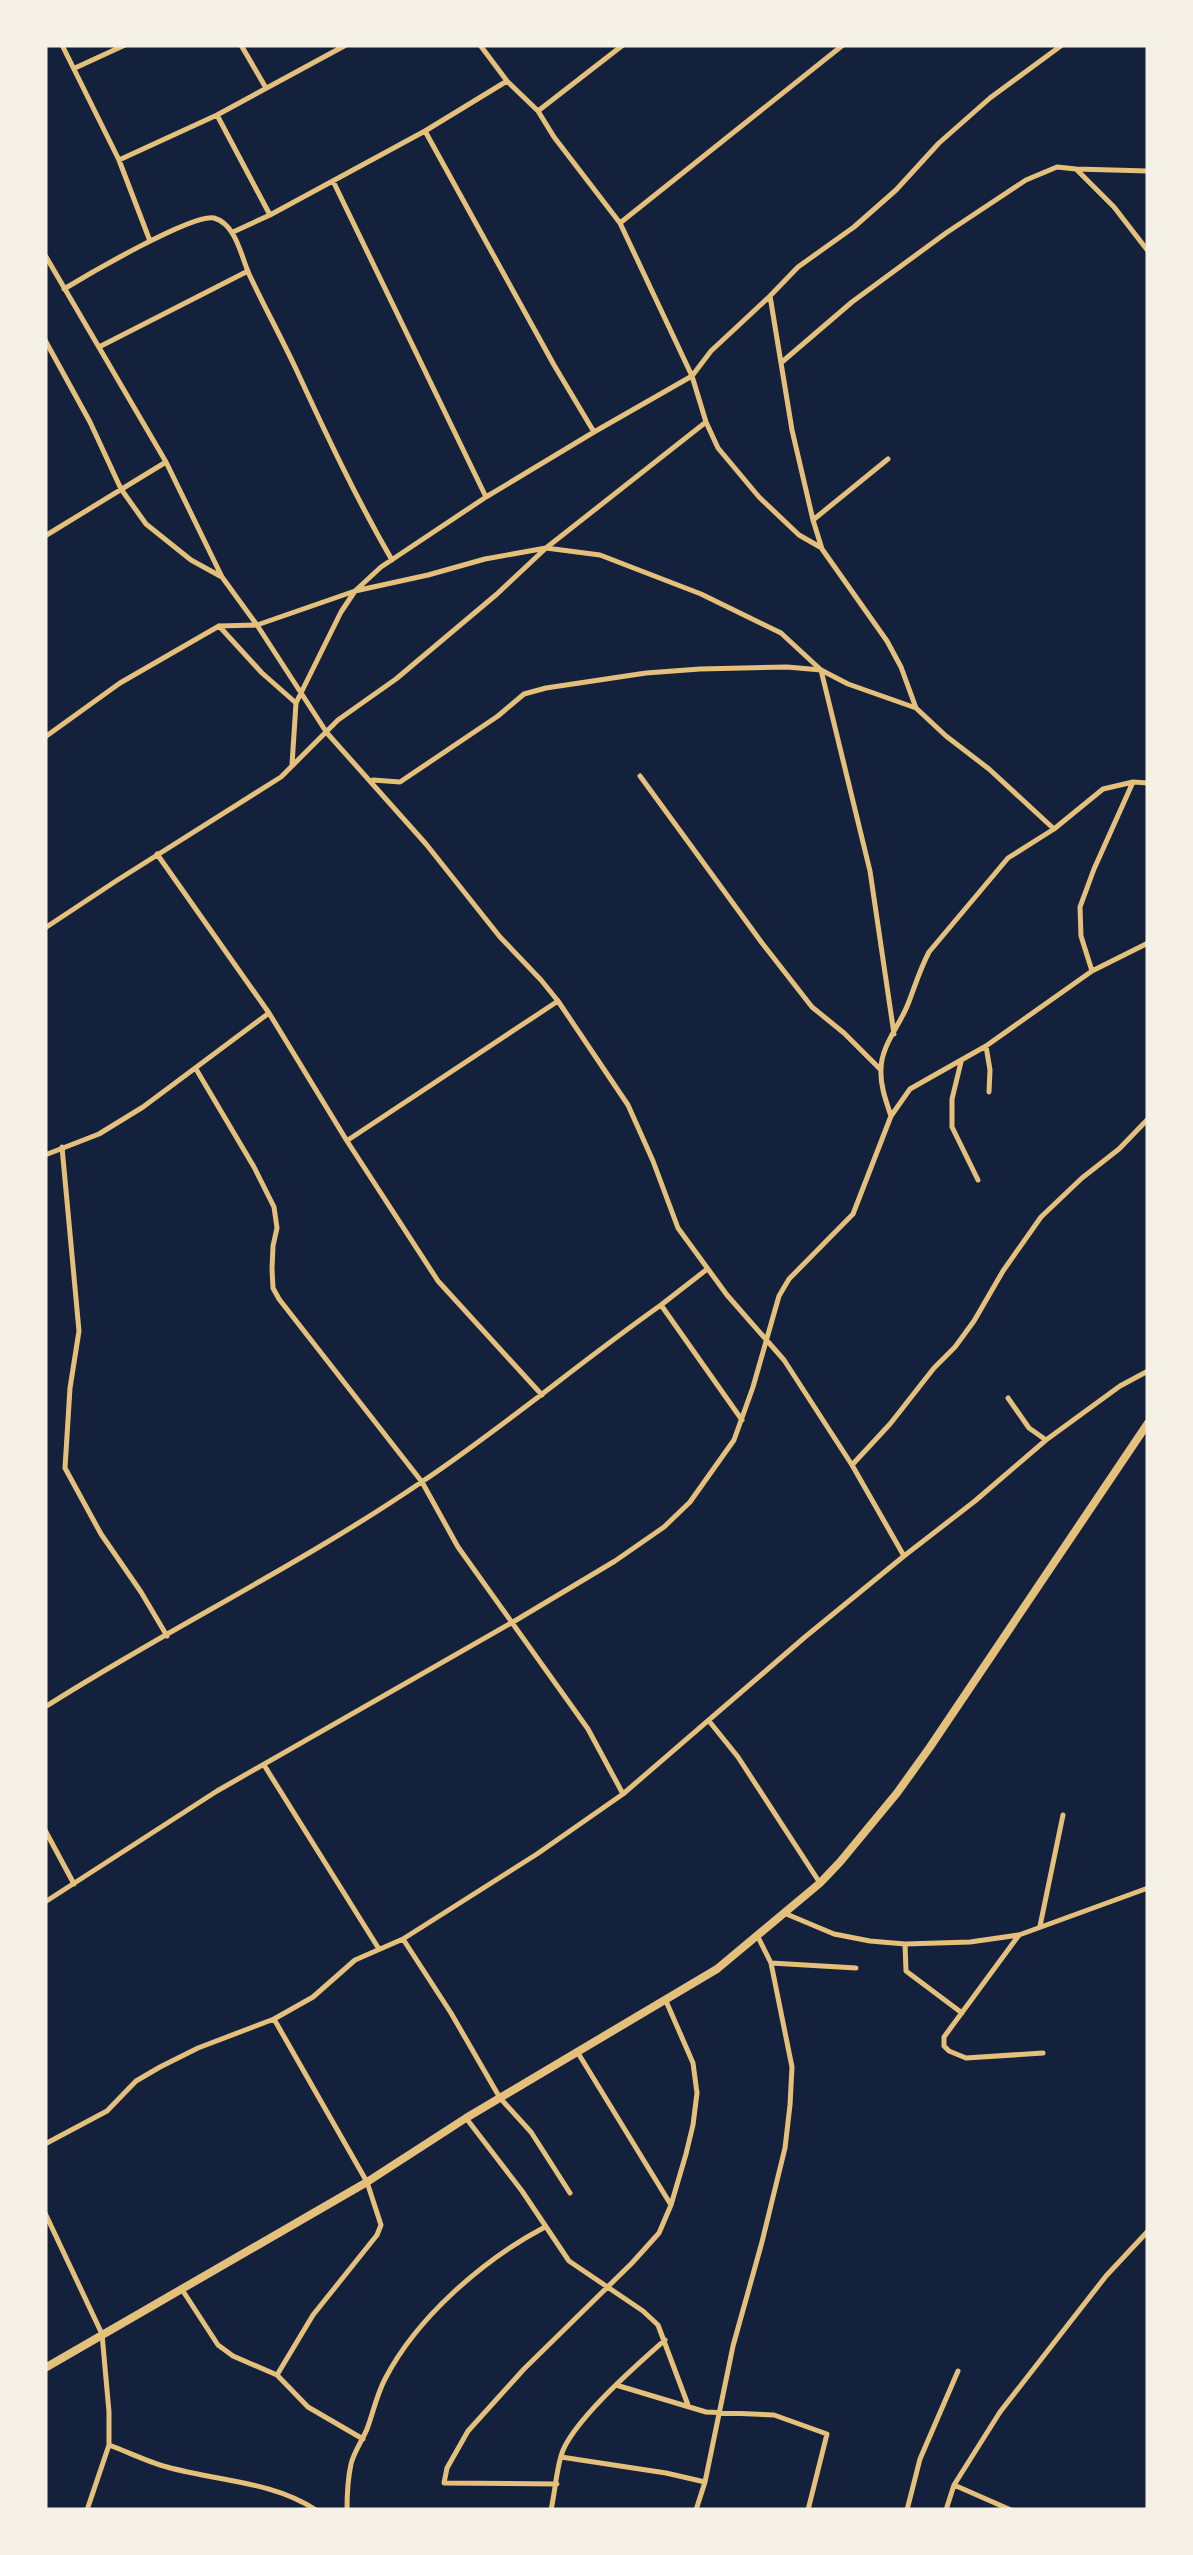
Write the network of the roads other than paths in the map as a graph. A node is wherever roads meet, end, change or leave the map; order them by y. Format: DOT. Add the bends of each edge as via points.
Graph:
graph roads {
  1 [pos="62,45"];
  2 [pos="125,45"];
  3 [pos="242,45"];
  4 [pos="346,45"];
  5 [pos="480,45"];
  6 [pos="623,45"];
  7 [pos="842,45"];
  8 [pos="1062,45"];
  9 [pos="75,68"];
  10 [pos="507,81"];
  11 [pos="266,88"];
  12 [pos="538,111"];
  13 [pos="218,115"];
  14 [pos="425,131"];
  15 [pos="119,160"];
  16 [pos="1076,169"];
  17 [pos="1148,171"];
  18 [pos="333,181"];
  19 [pos="270,215"];
  20 [pos="620,223"];
  21 [pos="232,232"];
  22 [pos="150,241"];
  23 [pos="1148,251"];
  24 [pos="45,255"];
  25 [pos="49,266"];
  26 [pos="248,271"];
  27 [pos="64,288"];
  28 [pos="770,296"];
  29 [pos="45,340"];
  30 [pos="98,347"];
  31 [pos="781,362"];
  32 [pos="692,376"];
  33 [pos="706,422"];
  34 [pos="594,432"];
  35 [pos="888,459"];
  36 [pos="166,462"];
  37 [pos="121,489"];
  38 [pos="486,498"];
  39 [pos="812,520"];
  40 [pos="45,536"];
  41 [pos="546,548"];
  42 [pos="822,548"];
  43 [pos="392,560"];
  44 [pos="222,577"];
  45 [pos="354,591"];
  46 [pos="257,625"];
  47 [pos="219,626"];
  48 [pos="821,670"];
  49 [pos="300,690"];
  50 [pos="296,703"];
  51 [pos="916,708"];
  52 [pos="327,734"];
  53 [pos="45,738"];
  54 [pos="292,766"];
  55 [pos="640,776"];
  56 [pos="370,780"];
  57 [pos="1133,782"];
  58 [pos="1148,782"];
  59 [pos="1054,829"];
  60 [pos="157,854"];
  61 [pos="45,928"];
  62 [pos="1148,943"];
  63 [pos="1092,972"];
  64 [pos="558,1001"];
  65 [pos="269,1012"];
  66 [pos="894,1034"];
  67 [pos="986,1046"];
  68 [pos="961,1062"];
  69 [pos="196,1069"];
  70 [pos="880,1070"];
  71 [pos="989,1092"];
  72 [pos="891,1116"];
  73 [pos="1148,1120"];
  74 [pos="347,1141"];
  75 [pos="62,1148"];
  76 [pos="45,1155"];
  77 [pos="978,1180"];
  78 [pos="707,1269"];
  79 [pos="661,1305"];
  80 [pos="765,1340"];
  81 [pos="1148,1370"];
  82 [pos="542,1394"];
  83 [pos="1008,1398"];
  84 [pos="742,1420"];
  85 [pos="1148,1423"];
  86 [pos="1046,1440"];
  87 [pos="852,1465"];
  88 [pos="422,1482"];
  89 [pos="904,1556"];
  90 [pos="513,1622"];
  91 [pos="167,1636"];
  92 [pos="45,1707"];
  93 [pos="709,1721"];
  94 [pos="264,1765"];
  95 [pos="623,1794"];
  96 [pos="1063,1815"];
  97 [pos="45,1830"];
  98 [pos="820,1883"];
  99 [pos="74,1884"];
  100 [pos="1148,1888"];
  101 [pos="45,1902"];
  102 [pos="784,1913"];
  103 [pos="1040,1926"];
  104 [pos="758,1935"];
  105 [pos="1018,1935"];
  106 [pos="403,1938"];
  107 [pos="906,1944"];
  108 [pos="380,1948"];
  109 [pos="771,1963"];
  110 [pos="856,1968"];
  111 [pos="666,2000"];
  112 [pos="962,2013"];
  113 [pos="274,2019"];
  114 [pos="578,2053"];
  115 [pos="1043,2053"];
  116 [pos="500,2098"];
  117 [pos="466,2118"];
  118 [pos="45,2144"];
  119 [pos="367,2182"];
  120 [pos="570,2193"];
  121 [pos="672,2205"];
  122 [pos="45,2213"];
  123 [pos="545,2227"];
  124 [pos="1148,2232"];
  125 [pos="608,2287"];
  126 [pos="181,2288"];
  127 [pos="102,2334"];
  128 [pos="665,2340"];
  129 [pos="45,2368"];
  130 [pos="958,2371"];
  131 [pos="277,2375"];
  132 [pos="616,2385"];
  133 [pos="688,2404"];
  134 [pos="720,2414"];
  135 [pos="363,2438"];
  136 [pos="109,2445"];
  137 [pos="560,2457"];
  138 [pos="705,2482"];
  139 [pos="557,2484"];
  140 [pos="954,2485"];
  141 [pos="87,2510"];
  142 [pos="316,2510"];
  143 [pos="347,2510"];
  144 [pos="550,2510"];
  145 [pos="696,2510"];
  146 [pos="808,2510"];
  147 [pos="907,2510"];
  148 [pos="946,2510"];
  149 [pos="1011,2510"];
  1 -- 9 [label="street"];
  2 -- 9 [label="street"];
  3 -- 11 [label="street"];
  4 -- 11 [label="street"];
  5 -- 10 [label="street"];
  6 -- 12 [label="street"];
  7 -- 20 [label="street"];
  8 -- 28 [label="street" via="990,98 896,190"];
  9 -- 15 [label="street"];
  10 -- 12 [label="street"];
  10 -- 14 [label="street"];
  11 -- 13 [label="street"];
  12 -- 20 [label="street"];
  13 -- 15 [label="street"];
  13 -- 19 [label="street"];
  14 -- 18 [label="street"];
  14 -- 34 [label="street"];
  15 -- 22 [label="street"];
  16 -- 17 [label="street"];
  16 -- 23 [label="street"];
  16 -- 31 [label="street" via="1057,167 1026,180 852,302"];
  18 -- 19 [label="street"];
  18 -- 38 [label="street"];
  19 -- 21 [label="street"];
  20 -- 32 [label="street"];
  21 -- 22 [label="street" via="206,217"];
  21 -- 26 [label="street"];
  22 -- 27 [label="street"];
  24 -- 25 [label="street"];
  25 -- 27 [label="street"];
  26 -- 30 [label="street"];
  26 -- 43 [label="street"];
  27 -- 30 [label="street"];
  28 -- 31 [label="street"];
  28 -- 32 [label="street"];
  29 -- 37 [label="street"];
  30 -- 36 [label="street"];
  31 -- 39 [label="street"];
  32 -- 33 [label="street"];
  32 -- 34 [label="street"];
  33 -- 41 [label="street"];
  33 -- 42 [label="street" via="718,448 759,497"];
  34 -- 38 [label="street"];
  35 -- 39 [label="street"];
  36 -- 37 [label="street"];
  36 -- 44 [label="street"];
  37 -- 40 [label="street"];
  37 -- 44 [label="street" via="146,524"];
  38 -- 43 [label="street"];
  39 -- 42 [label="street"];
  41 -- 45 [label="street"];
  41 -- 48 [label="street" via="600,555 701,594 781,633"];
  41 -- 52 [label="street"];
  42 -- 51 [label="street" via="887,640"];
  43 -- 45 [label="street"];
  44 -- 46 [label="street"];
  45 -- 46 [label="street"];
  45 -- 49 [label="street"];
  46 -- 47 [label="street"];
  46 -- 49 [label="street"];
  47 -- 50 [label="street"];
  47 -- 53 [label="street" via="120,682"];
  48 -- 51 [label="street"];
  48 -- 56 [label="street" via="700,669 546,688 524,694 400,782"];
  48 -- 66 [label="street" via="870,871"];
  49 -- 50 [label="street"];
  49 -- 52 [label="street"];
  50 -- 54 [label="street"];
  51 -- 59 [label="street"];
  52 -- 54 [label="street"];
  52 -- 56 [label="street"];
  54 -- 60 [label="street"];
  55 -- 70 [label="street" via="812,1007"];
  56 -- 64 [label="street"];
  57 -- 58 [label="street"];
  57 -- 59 [label="street" via="1104,789"];
  57 -- 63 [label="street" via="1080,907"];
  59 -- 66 [label="street" via="1008,858 929,952"];
  60 -- 61 [label="street"];
  60 -- 65 [label="street"];
  62 -- 63 [label="street"];
  63 -- 67 [label="street"];
  64 -- 74 [label="street"];
  64 -- 78 [label="street" via="628,1105 678,1228"];
  65 -- 69 [label="street"];
  65 -- 74 [label="street"];
  66 -- 70 [label="street"];
  67 -- 68 [label="street"];
  67 -- 71 [label="street"];
  68 -- 72 [label="street" via="910,1090"];
  68 -- 77 [label="street" via="952,1128"];
  69 -- 75 [label="street" via="99,1134"];
  69 -- 88 [label="street" via="274,1206 278,1299"];
  70 -- 72 [label="street"];
  72 -- 80 [label="street" via="852,1214 789,1279"];
  73 -- 87 [label="street" via="1041,1217 955,1348"];
  74 -- 82 [label="street" via="438,1282"];
  75 -- 76 [label="street"];
  75 -- 91 [label="street" via="79,1331 65,1468"];
  78 -- 79 [label="street"];
  78 -- 80 [label="street"];
  79 -- 82 [label="street"];
  79 -- 84 [label="street"];
  80 -- 84 [label="street"];
  80 -- 87 [label="street"];
  81 -- 86 [label="street"];
  82 -- 88 [label="street"];
  83 -- 86 [label="street"];
  84 -- 90 [label="street" via="712,1474 664,1526"];
  85 -- 98 [label="main road" via="930,1747"];
  86 -- 89 [label="street"];
  87 -- 89 [label="street"];
  88 -- 90 [label="street" via="458,1547"];
  88 -- 91 [label="street"];
  89 -- 93 [label="street"];
  90 -- 94 [label="street"];
  90 -- 95 [label="street" via="588,1729"];
  91 -- 92 [label="street"];
  93 -- 95 [label="street"];
  93 -- 98 [label="street"];
  94 -- 99 [label="street"];
  94 -- 108 [label="street"];
  95 -- 106 [label="street"];
  96 -- 103 [label="street"];
  97 -- 99 [label="street"];
  98 -- 102 [label="main road"];
  99 -- 101 [label="street"];
  100 -- 103 [label="street"];
  102 -- 104 [label="main road"];
  102 -- 107 [label="street" via="834,1934"];
  103 -- 105 [label="street"];
  104 -- 109 [label="street"];
  104 -- 111 [label="main road"];
  105 -- 107 [label="street"];
  105 -- 112 [label="street"];
  106 -- 108 [label="street"];
  106 -- 116 [label="street"];
  107 -- 112 [label="street" via="906,1971"];
  108 -- 113 [label="street"];
  109 -- 110 [label="street"];
  109 -- 134 [label="street" via="792,2067 786,2134"];
  111 -- 114 [label="main road"];
  111 -- 121 [label="street" via="693,2064 697,2093"];
  112 -- 115 [label="street" via="944,2038 948,2051 966,2058"];
  113 -- 118 [label="street" via="160,2067 107,2110"];
  113 -- 119 [label="street"];
  114 -- 116 [label="main road"];
  114 -- 121 [label="street"];
  116 -- 117 [label="main road"];
  116 -- 120 [label="street"];
  117 -- 119 [label="main road"];
  117 -- 123 [label="street"];
  119 -- 126 [label="main road"];
  119 -- 131 [label="street" via="380,2228"];
  121 -- 125 [label="street" via="659,2233"];
  122 -- 127 [label="street"];
  123 -- 125 [label="street" via="570,2260"];
  123 -- 135 [label="street" via="457,2290 416,2334 384,2380"];
  124 -- 140 [label="street" via="1000,2412"];
  125 -- 128 [label="street" via="644,2311"];
  125 -- 139 [label="street" via="468,2431 444,2483"];
  126 -- 127 [label="main road"];
  126 -- 131 [label="street" via="218,2344"];
  127 -- 129 [label="main road"];
  127 -- 136 [label="street"];
  128 -- 132 [label="street"];
  128 -- 133 [label="street"];
  130 -- 147 [label="street" via="920,2459"];
  131 -- 135 [label="street" via="308,2406"];
  132 -- 133 [label="street"];
  132 -- 137 [label="street"];
  133 -- 134 [label="street"];
  134 -- 138 [label="street"];
  134 -- 146 [label="street" via="774,2414 827,2434"];
  135 -- 143 [label="street" via="351,2463"];
  136 -- 141 [label="street"];
  136 -- 142 [label="street" via="166,2467 272,2490"];
  137 -- 138 [label="street"];
  137 -- 139 [label="street"];
  138 -- 145 [label="street"];
  139 -- 144 [label="street"];
  140 -- 148 [label="street"];
  140 -- 149 [label="street"];
}
